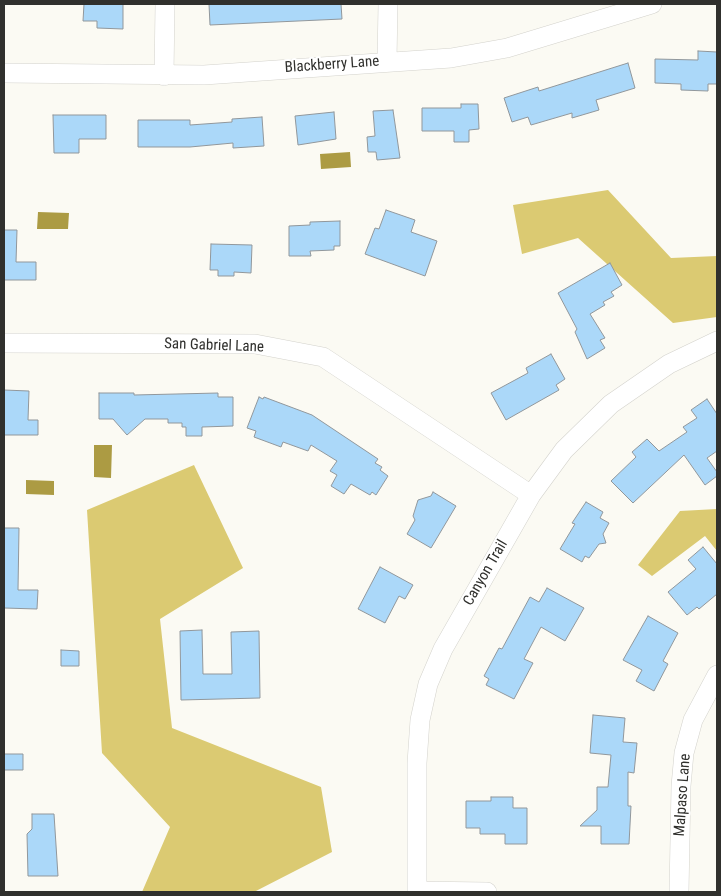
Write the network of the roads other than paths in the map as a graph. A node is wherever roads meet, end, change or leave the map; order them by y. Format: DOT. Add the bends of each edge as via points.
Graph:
graph roads {
  1 [pos="164,4"];
  2 [pos="388,4"];
  3 [pos="652,4"];
  4 [pos="619,9"];
  5 [pos="387,61"];
  6 [pos="4,72"];
  7 [pos="164,76"];
  8 [pos="717,341"];
  9 [pos="4,343"];
  10 [pos="531,495"];
  11 [pos="717,675"];
  12 [pos="417,892"];
  13 [pos="487,892"];
  14 [pos="679,892"];
  1 -- 7 [label="street"];
  2 -- 5 [label="street"];
  3 -- 4 [label="street, Blackberry Lane"];
  4 -- 5 [label="street, Blackberry Lane" via="507,48 451,58"];
  5 -- 7 [label="street, Blackberry Lane"];
  6 -- 7 [label="street, Blackberry Lane"];
  8 -- 10 [label="street, Canyon Trail" via="669,364 611,404 564,450"];
  9 -- 10 [label="street, San Gabriel Lane" via="255,344 323,357"];
  10 -- 12 [label="street, Canyon Trail" via="443,649 428,684 420,720 417,763"];
  11 -- 14 [label="street, Malpaso Lane" via="693,720 684,754"];
  12 -- 13 [label="street"];
}
